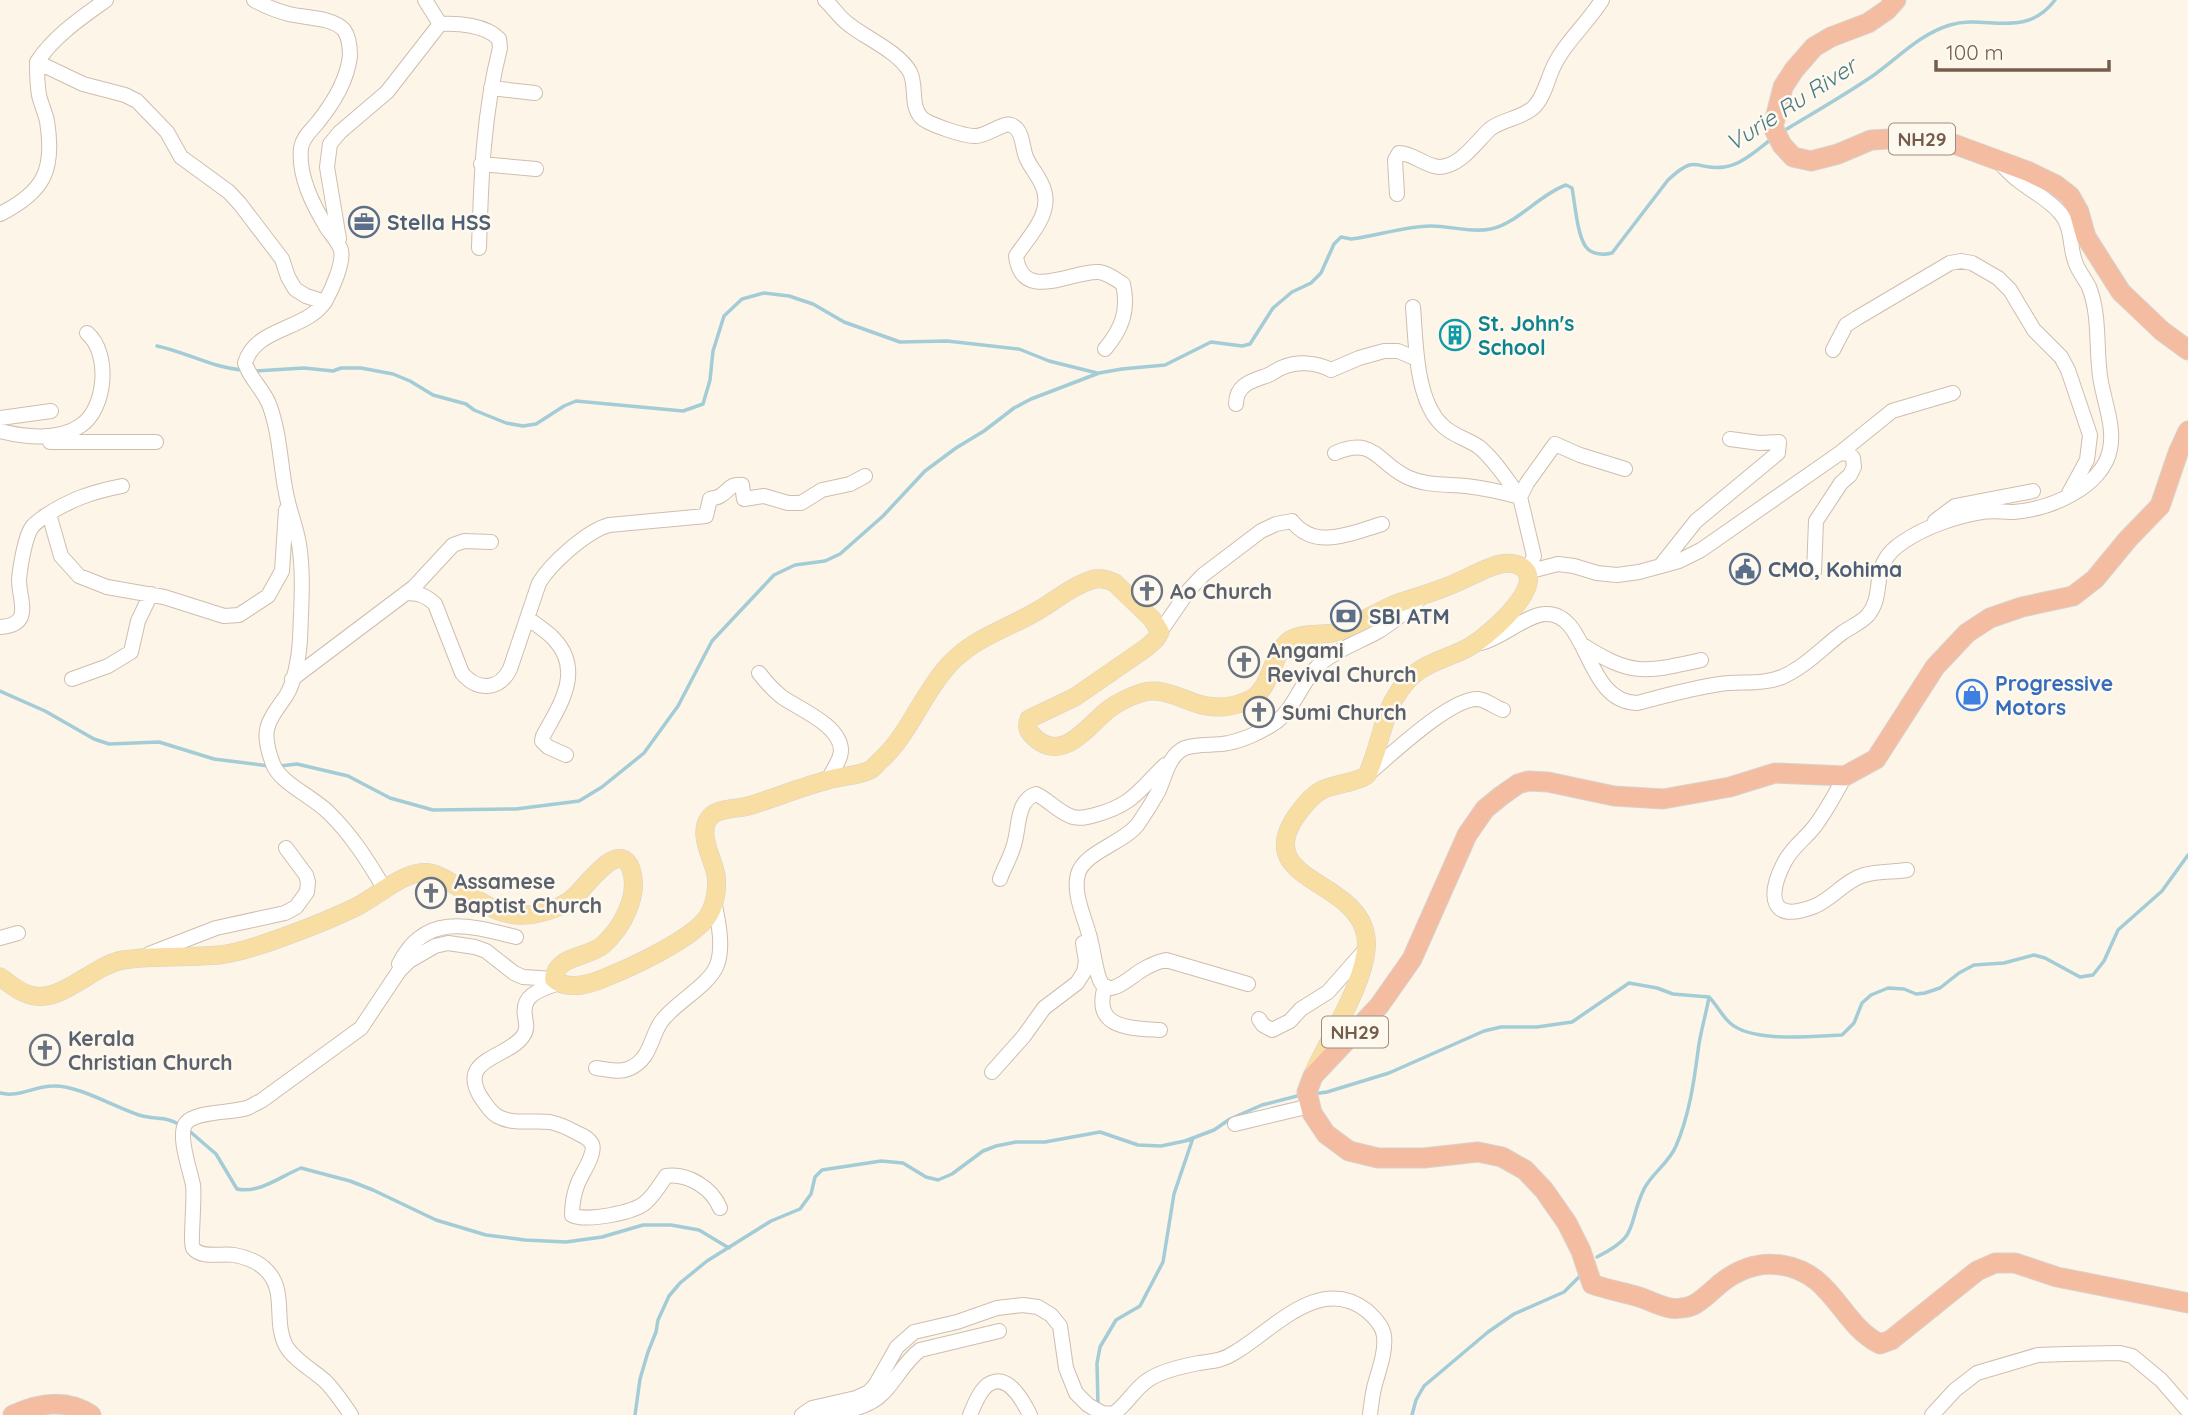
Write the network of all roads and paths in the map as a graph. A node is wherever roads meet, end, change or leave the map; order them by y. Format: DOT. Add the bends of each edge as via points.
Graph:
graph roads {
  1 [pos="106,0"];
  2 [pos="254,0"];
  3 [pos="425,0"];
  4 [pos="825,0"];
  5 [pos="1602,0"];
  6 [pos="1896,0"];
  7 [pos="440,24"];
  8 [pos="37,62"];
  9 [pos="491,88"];
  10 [pos="535,93"];
  11 [pos="1999,162"];
  12 [pos="481,164"];
  13 [pos="536,169"];
  14 [pos="1397,194"];
  15 [pos="0,214"];
  16 [pos="479,248"];
  17 [pos="341,250"];
  18 [pos="325,302"];
  19 [pos="1413,307"];
  20 [pos="88,333"];
  21 [pos="1105,349"];
  22 [pos="1833,350"];
  23 [pos="2188,350"];
  24 [pos="1417,359"];
  25 [pos="1953,393"];
  26 [pos="1236,404"];
  27 [pos="51,411"];
  28 [pos="0,418"];
  29 [pos="0,431"];
  30 [pos="2188,431"];
  31 [pos="19,436"];
  32 [pos="1731,439"];
  33 [pos="156,442"];
  34 [pos="1335,453"];
  35 [pos="1840,453"];
  36 [pos="1625,469"];
  37 [pos="864,476"];
  38 [pos="121,486"];
  39 [pos="2033,491"];
  40 [pos="286,494"];
  41 [pos="1520,497"];
  42 [pos="2066,497"];
  43 [pos="45,516"];
  44 [pos="1382,524"];
  45 [pos="1920,532"];
  46 [pos="491,542"];
  47 [pos="1661,565"];
  48 [pos="1527,572"];
  49 [pos="1814,572"];
  50 [pos="406,593"];
  51 [pos="1427,593"];
  52 [pos="150,594"];
  53 [pos="528,618"];
  54 [pos="0,627"];
  55 [pos="1160,632"];
  56 [pos="1580,643"];
  57 [pos="1472,645"];
  58 [pos="1700,660"];
  59 [pos="759,673"];
  60 [pos="72,678"];
  61 [pos="292,679"];
  62 [pos="1503,710"];
  63 [pos="566,755"];
  64 [pos="1176,755"];
  65 [pos="1367,775"];
  66 [pos="1845,776"];
  67 [pos="828,780"];
  68 [pos="286,848"];
  69 [pos="1083,864"];
  70 [pos="1907,870"];
  71 [pos="1000,878"];
  72 [pos="384,888"];
  73 [pos="714,901"];
  74 [pos="18,933"];
  75 [pos="516,937"];
  76 [pos="0,938"];
  77 [pos="1366,949"];
  78 [pos="134,959"];
  79 [pos="0,977"];
  80 [pos="556,981"];
  81 [pos="390,983"];
  82 [pos="1248,984"];
  83 [pos="1105,986"];
  84 [pos="1259,1019"];
  85 [pos="1160,1030"];
  86 [pos="596,1068"];
  87 [pos="992,1072"];
  88 [pos="1312,1076"];
  89 [pos="1310,1106"];
  90 [pos="1235,1125"];
  91 [pos="720,1208"];
  92 [pos="2188,1303"];
  93 [pos="999,1331"];
  94 [pos="2188,1411"];
  95 [pos="13,1415"];
  96 [pos="91,1415"];
  97 [pos="351,1415"];
  98 [pos="803,1415"];
  99 [pos="820,1415"];
  100 [pos="970,1415"];
  101 [pos="1030,1415"];
  102 [pos="1370,1415"];
  103 [pos="1932,1415"];
  1 -- 8 [label="street" via="54,41"];
  2 -- 17 [label="street" via="285,13 331,23 348,38 348,70 343,83 301,149 310,196"];
  3 -- 7 [label="street"];
  4 -- 21 [label="street" via="848,25 909,71 922,119 975,136 1006,124 1017,130 1045,198 1036,230 1016,256 1017,266 1030,280 1048,282 1096,272 1123,284 1123,321"];
  5 -- 14 [label="street" via="1553,66 1535,107 1498,123 1451,164 1438,167 1399,153 1395,160"];
  6 -- 11 [label="highway, NH29" via="1868,23 1814,47 1794,70 1783,87 1773,127 1782,145 1793,158 1811,161 1871,140 1906,138 1943,141"];
  7 -- 9 [label="street" via="472,27 499,39"];
  7 -- 17 [label="street" via="387,92 330,144 327,167"];
  8 -- 15 [label="street" via="38,92 47,120 44,179 32,195"];
  8 -- 18 [label="street" via="83,84 137,101 167,132 180,157 240,204 282,259 295,289"];
  9 -- 10 [label="street"];
  9 -- 12 [label="street"];
  11 -- 23 [label="highway, NH29" via="2056,185 2070,196 2086,237 2121,292"];
  11 -- 42 [label="street" via="2062,214 2095,313 2110,449 2102,469"];
  12 -- 13 [label="street"];
  12 -- 16 [label="street"];
  17 -- 18 [label="street" via="337,276"];
  18 -- 40 [label="street" via="317,312 270,334 252,348 245,363 273,417"];
  19 -- 24 [label="street"];
  20 -- 31 [label="street" via="103,359 102,388 88,420 65,433"];
  22 -- 42 [label="street" via="1846,326 1950,263 1972,263 1998,278 2034,330 2061,357 2090,435 2087,460"];
  24 -- 26 [label="street" via="1392,350 1331,370 1312,362 1287,366 1246,383"];
  24 -- 41 [label="street" via="1433,414 1443,426 1487,455"];
  25 -- 35 [label="street" via="1892,411"];
  27 -- 28 [label="street"];
  29 -- 31 [label="street"];
  30 -- 66 [label="highway" via="2160,506 2095,579 2073,596 1990,618 1967,633 1935,667 1876,759"];
  31 -- 33 [label="street" via="34,442"];
  32 -- 47 [label="street" via="1779,442 1780,447 1696,522"];
  34 -- 41 [label="street" via="1369,449 1406,477 1427,484 1483,488"];
  35 -- 47 [label="street" via="1701,550"];
  35 -- 49 [label="street" via="1849,454 1854,467 1816,521"];
  36 -- 41 [label="street" via="1555,444"];
  37 -- 53 [label="street" via="793,504 764,496 744,499 742,485 737,484 710,499 706,516 597,529 544,575"];
  38 -- 43 [label="street" via="88,493"];
  39 -- 45 [label="street" via="1955,506"];
  40 -- 52 [label="street" via="282,571 268,596 252,608 224,616"];
  40 -- 61 [label="street" via="300,548 300,644"];
  41 -- 48 [label="street" via="1534,556"];
  42 -- 45 [label="street" via="2028,510 1967,515"];
  43 -- 52 [label="street" via="51,521 61,556 79,576 107,587"];
  43 -- 54 [label="street" via="30,530 23,557 20,617"];
  44 -- 55 [label="street" via="1321,538 1307,534 1292,521 1261,531 1195,583"];
  45 -- 56 [label="street" via="1892,550 1881,567 1876,600 1866,617 1781,678 1628,703 1607,691"];
  46 -- 50 [label="street" via="453,545"];
  47 -- 48 [label="street" via="1617,575 1558,564"];
  48 -- 51 [label="main road" via="1503,563"];
  48 -- 57 [label="main road" via="1525,590 1510,615"];
  50 -- 53 [label="street" via="426,596 435,604 462,673 481,686 505,678"];
  50 -- 61 [label="street"];
  51 -- 55 [label="main road" via="1331,633 1294,638 1284,646 1263,688 1252,699 1231,707 1205,706 1160,691 1143,692 1109,709 1070,742 1052,746 1028,731 1027,722 1034,716 1075,697 1146,648"];
  51 -- 64 [label="street" via="1376,633 1321,663 1277,721 1247,737 1190,747"];
  52 -- 60 [label="street" via="131,652 108,666"];
  53 -- 63 [label="street" via="554,639 567,662 567,690 542,741"];
  55 -- 67 [label="main road" via="1115,583 1096,579 985,636 943,672 901,739 882,759 869,770"];
  56 -- 57 [label="street" via="1570,625 1547,614"];
  56 -- 58 [label="street" via="1605,659 1634,669"];
  57 -- 65 [label="main road" via="1416,673 1396,696"];
  59 -- 67 [label="street" via="839,741 840,757"];
  61 -- 72 [label="street" via="268,723 266,736 274,767 281,778 327,812 364,854"];
  62 -- 65 [label="street" via="1476,699 1462,702"];
  64 -- 69 [label="street" via="1136,827"];
  64 -- 71 [label="street" via="1135,797 1111,811 1074,817 1042,796 1030,796 1019,814 1014,846"];
  65 -- 77 [label="main road" via="1321,790 1295,818 1286,843 1286,854 1298,871 1345,901 1361,918"];
  66 -- 70 [label="street" via="1824,814 1784,861 1773,893 1776,903 1789,912 1814,906 1865,874"];
  66 -- 88 [label="highway, NH29" via="1775,773 1663,799 1614,796 1548,782 1518,784 1486,809 1467,835 1412,959 1385,998"];
  67 -- 73 [label="main road" via="709,817 705,826 716,874"];
  68 -- 78 [label="street" via="308,882 296,907 216,928"];
  69 -- 83 [label="street" via="1076,888"];
  69 -- 87 [label="street" via="1073,870 1067,890 1084,948 1084,972 1044,1008"];
  72 -- 78 [label="main road" via="360,905 272,941 222,954"];
  72 -- 80 [label="main road" via="418,873 431,874 504,914 523,917 571,900 611,860 626,862 633,884 628,911 601,946 562,963 555,970"];
  73 -- 80 [label="main road" via="695,929 660,953 596,982 568,985"];
  73 -- 86 [label="street" via="719,942 717,965 710,975 662,1021 647,1053 630,1069"];
  74 -- 76 [label="street"];
  75 -- 81 [label="street" via="470,927 436,928 412,944"];
  77 -- 84 [label="street" via="1337,984 1290,1021 1272,1030"];
  77 -- 88 [label="main road" via="1357,986"];
  78 -- 79 [label="main road" via="91,973 51,995 28,995"];
  80 -- 81 [label="street" via="523,977 486,951 448,943 409,961"];
  80 -- 91 [label="street" via="524,1004 526,1032 521,1040 475,1071 473,1080 486,1106 508,1121 553,1123 587,1138 593,1152 572,1204 572,1215 578,1218 645,1204 666,1176 674,1174 707,1189"];
  81 -- 97 [label="street" via="361,1028 261,1101 188,1120 182,1128 193,1186 194,1250 233,1255 265,1268 276,1282 286,1347 327,1383"];
  82 -- 83 [label="street" via="1166,960 1139,971 1122,985"];
  83 -- 85 [label="street" via="1103,1006 1111,1022"];
  88 -- 89 [label="highway, NH29" via="1307,1092"];
  89 -- 90 [label="street"];
  89 -- 92 [label="highway" via="1326,1135 1349,1151 1378,1158 1478,1152 1502,1157 1525,1170 1544,1190 1567,1223 1592,1284 1671,1308 1691,1306 1735,1272 1755,1265 1782,1265 1811,1276 1880,1344 1977,1271 1995,1263"];
  93 -- 99 [label="street" via="920,1350 877,1398 846,1411"];
  94 -- 103 [label="street" via="2161,1380 2132,1356 2120,1353 2038,1355 1977,1373"];
  95 -- 96 [label="highway" via="30,1407 60,1403"];
  98 -- 102 [label="street" via="812,1408 869,1392 897,1347 914,1332 996,1308 1023,1305 1051,1315 1060,1326 1066,1368 1076,1393 1102,1413 1113,1414 1147,1380 1224,1359 1304,1305 1340,1298 1370,1313 1384,1335"];
  100 -- 101 [label="street" via="984,1389 1000,1381 1023,1400"];
}
